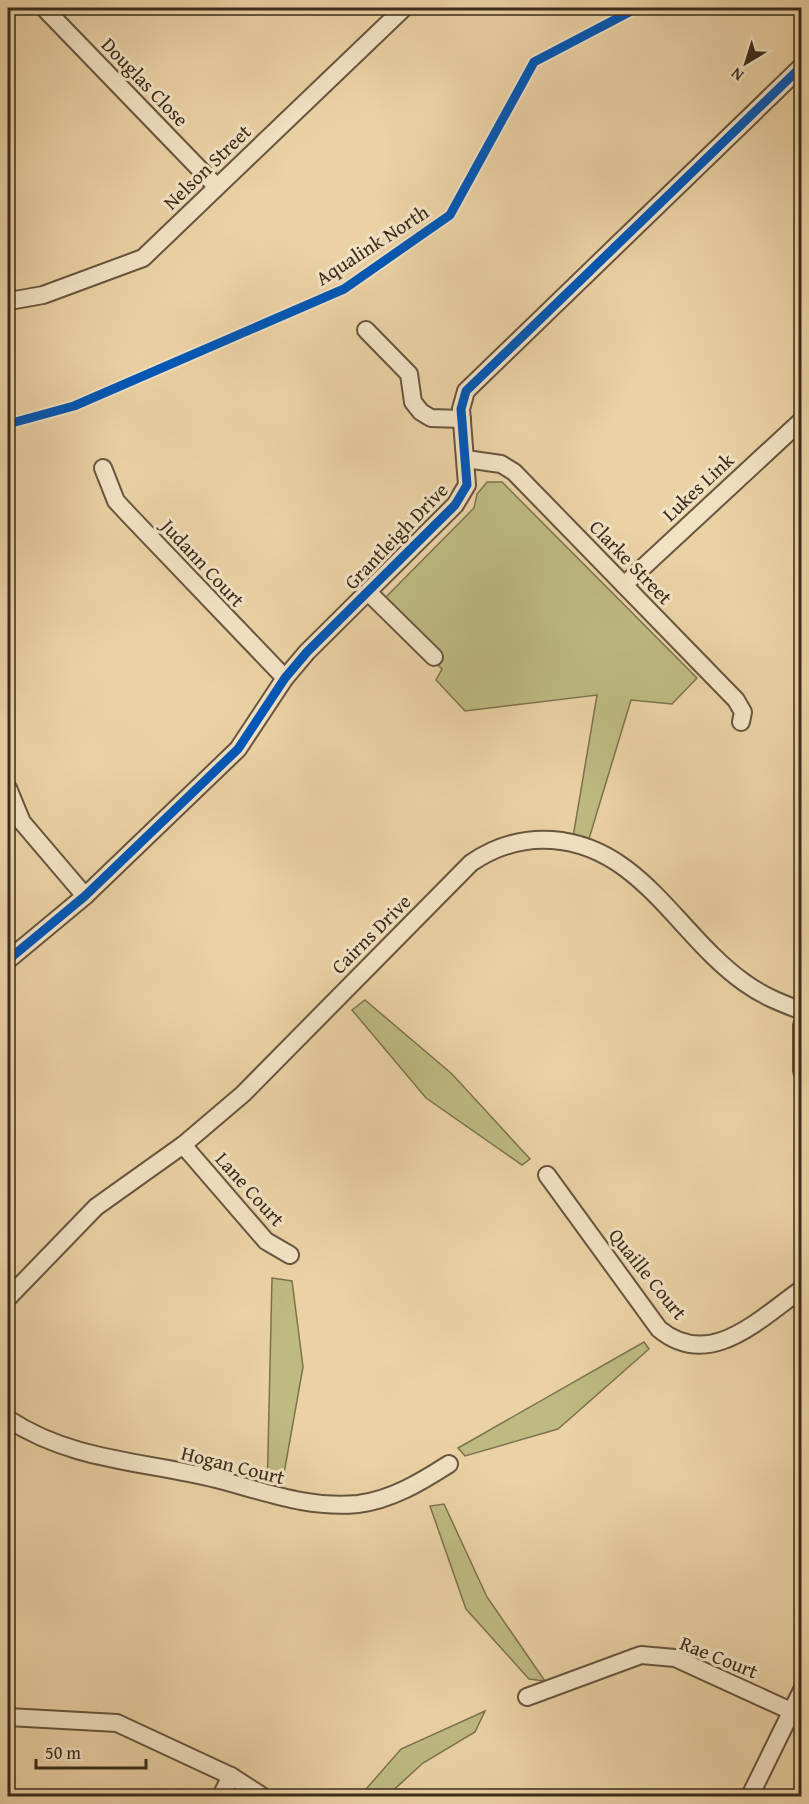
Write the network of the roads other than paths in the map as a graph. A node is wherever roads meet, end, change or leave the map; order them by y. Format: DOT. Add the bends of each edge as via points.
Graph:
graph roads {
  1 [pos="44,8"];
  2 [pos="396,10"];
  3 [pos="801,66"];
  4 [pos="216,186"];
  5 [pos="8,297"];
  6 [pos="366,330"];
  7 [pos="462,418"];
  8 [pos="801,420"];
  9 [pos="466,459"];
  10 [pos="103,468"];
  11 [pos="624,585"];
  12 [pos="368,592"];
  13 [pos="434,657"];
  14 [pos="285,678"];
  15 [pos="741,723"];
  16 [pos="8,788"];
  17 [pos="85,896"];
  18 [pos="8,960"];
  19 [pos="801,1011"];
  20 [pos="801,1025"];
  21 [pos="801,1071"];
  22 [pos="183,1145"];
  23 [pos="547,1175"];
  24 [pos="290,1255"];
  25 [pos="801,1289"];
  26 [pos="8,1298"];
  27 [pos="8,1419"];
  28 [pos="449,1464"];
  29 [pos="801,1690"];
  30 [pos="527,1697"];
  31 [pos="791,1711"];
  32 [pos="8,1717"];
  33 [pos="231,1776"];
  34 [pos="221,1797"];
  35 [pos="262,1797"];
  36 [pos="750,1797"];
  1 -- 4 [label="street, Douglas Close"];
  2 -- 4 [label="street, Nelson Street"];
  3 -- 7 [label="street, Grantleigh Drive" via="466,391"];
  4 -- 5 [label="street, Nelson Street" via="138,261 43,295 15,300"];
  6 -- 7 [label="street" via="409,374 413,402 421,412 431,418"];
  7 -- 9 [label="street, Grantleigh Drive"];
  8 -- 11 [label="street, Lukes Link"];
  9 -- 11 [label="street, Clarke Street" via="508,467"];
  9 -- 12 [label="street, Grantleigh Drive" via="467,485 463,494"];
  10 -- 14 [label="street, Judann Court" via="116,501"];
  11 -- 15 [label="street, Clarke Street" via="736,700 743,712"];
  12 -- 13 [label="street"];
  12 -- 14 [label="street, Grantleigh Drive"];
  14 -- 17 [label="street, Grantleigh Drive" via="238,749"];
  16 -- 17 [label="street" via="22,822"];
  17 -- 18 [label="street, Grantleigh Drive"];
  19 -- 22 [label="street, Cairns Drive" via="772,1000 743,982 626,867 602,851 572,841 541,839 511,844 492,849 471,863 243,1094"];
  20 -- 21 [label="street"];
  22 -- 24 [label="street, Lane Court" via="266,1241"];
  22 -- 26 [label="street, Cairns Drive" via="96,1207"];
  23 -- 25 [label="street, Quaille Court" via="659,1329 681,1343 694,1347 725,1341"];
  27 -- 28 [label="street, Hogan Court" via="74,1451 215,1479 307,1504 360,1503 385,1498"];
  29 -- 31 [label="street"];
  30 -- 31 [label="street, Rae Court" via="641,1655 675,1658"];
  31 -- 36 [label="street"];
  32 -- 33 [label="street" via="117,1723"];
  33 -- 34 [label="street"];
  33 -- 35 [label="street"];
}
